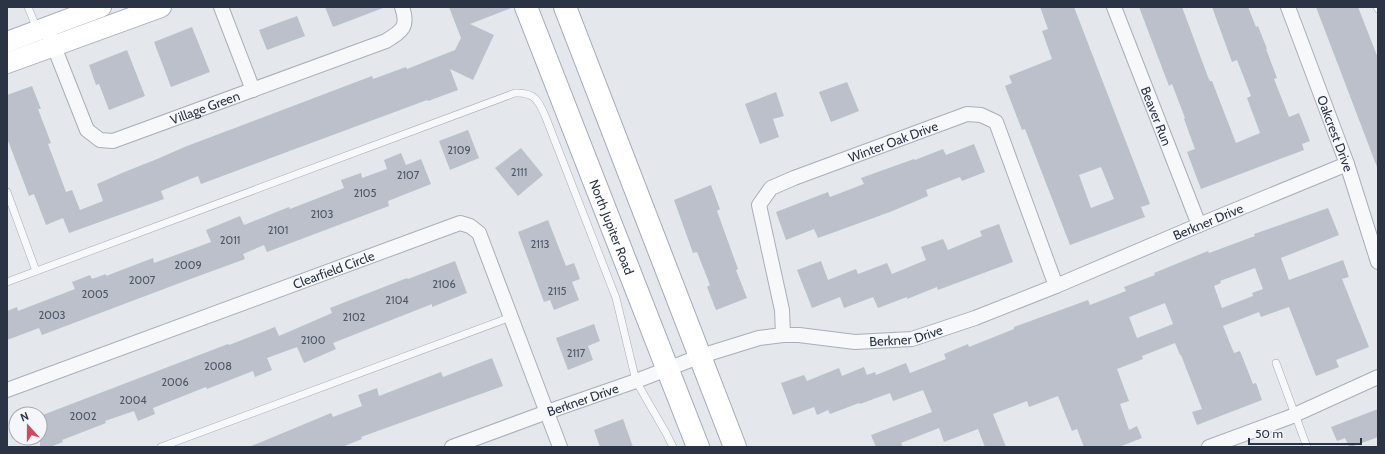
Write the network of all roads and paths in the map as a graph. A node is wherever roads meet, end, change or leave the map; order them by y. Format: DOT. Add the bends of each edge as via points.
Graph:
graph roads {
  1 [pos="28,7"];
  2 [pos="101,7"];
  3 [pos="161,7"];
  4 [pos="220,7"];
  5 [pos="402,7"];
  6 [pos="526,7"];
  7 [pos="565,7"];
  8 [pos="1114,7"];
  9 [pos="1288,7"];
  10 [pos="44,39"];
  11 [pos="7,42"];
  12 [pos="7,62"];
  13 [pos="253,90"];
  14 [pos="1347,164"];
  15 [pos="7,192"];
  16 [pos="1199,225"];
  17 [pos="1378,262"];
  18 [pos="36,271"];
  19 [pos="7,282"];
  20 [pos="1056,286"];
  21 [pos="511,316"];
  22 [pos="783,335"];
  23 [pos="700,356"];
  24 [pos="1276,363"];
  25 [pos="668,369"];
  26 [pos="1378,376"];
  27 [pos="636,381"];
  28 [pos="7,390"];
  29 [pos="547,412"];
  30 [pos="1296,414"];
  31 [pos="161,447"];
  32 [pos="452,447"];
  33 [pos="560,447"];
  34 [pos="673,447"];
  35 [pos="698,447"];
  36 [pos="735,447"];
  37 [pos="1209,447"];
  38 [pos="1307,447"];
  1 -- 10 [label="lane"];
  2 -- 10 [label="street"];
  3 -- 10 [label="street"];
  4 -- 13 [label="street"];
  5 -- 13 [label="street, Village Green" via="405,25 399,33 386,41"];
  6 -- 25 [label="main road, North Jupiter Road"];
  7 -- 23 [label="main road"];
  8 -- 16 [label="street, Beaver Run"];
  9 -- 14 [label="street, Oakcrest Drive"];
  10 -- 11 [label="street"];
  10 -- 12 [label="street"];
  10 -- 13 [label="street, Village Green" via="87,130 100,140 113,141"];
  14 -- 16 [label="street, Berkner Drive"];
  14 -- 17 [label="street, Oakcrest Drive"];
  15 -- 18 [label="lane"];
  16 -- 20 [label="street, Berkner Drive"];
  18 -- 19 [label="lane"];
  18 -- 27 [label="lane" via="515,93 528,94 537,100 546,118 616,298"];
  20 -- 22 [label="street, Berkner Drive" via="912,340 855,342"];
  20 -- 22 [label="street, Winter Oak Drive" via="996,122 981,115 967,114 771,188 759,205 782,310"];
  21 -- 28 [label="street, Clearfield Circle" via="479,233 470,226 460,223"];
  21 -- 29 [label="street, Clearfield Circle"];
  21 -- 31 [label="lane"];
  22 -- 23 [label="street, Berkner Drive" via="759,338"];
  23 -- 25 [label="street, Berkner Drive"];
  23 -- 36 [label="main road"];
  24 -- 30 [label="lane"];
  25 -- 27 [label="street, Berkner Drive"];
  25 -- 35 [label="main road, North Jupiter Road"];
  26 -- 30 [label="street"];
  27 -- 29 [label="street, Berkner Drive"];
  27 -- 34 [label="lane"];
  29 -- 32 [label="street, Berkner Drive"];
  29 -- 33 [label="street, Clearfield Circle"];
  30 -- 37 [label="street"];
  30 -- 38 [label="lane"];
}
